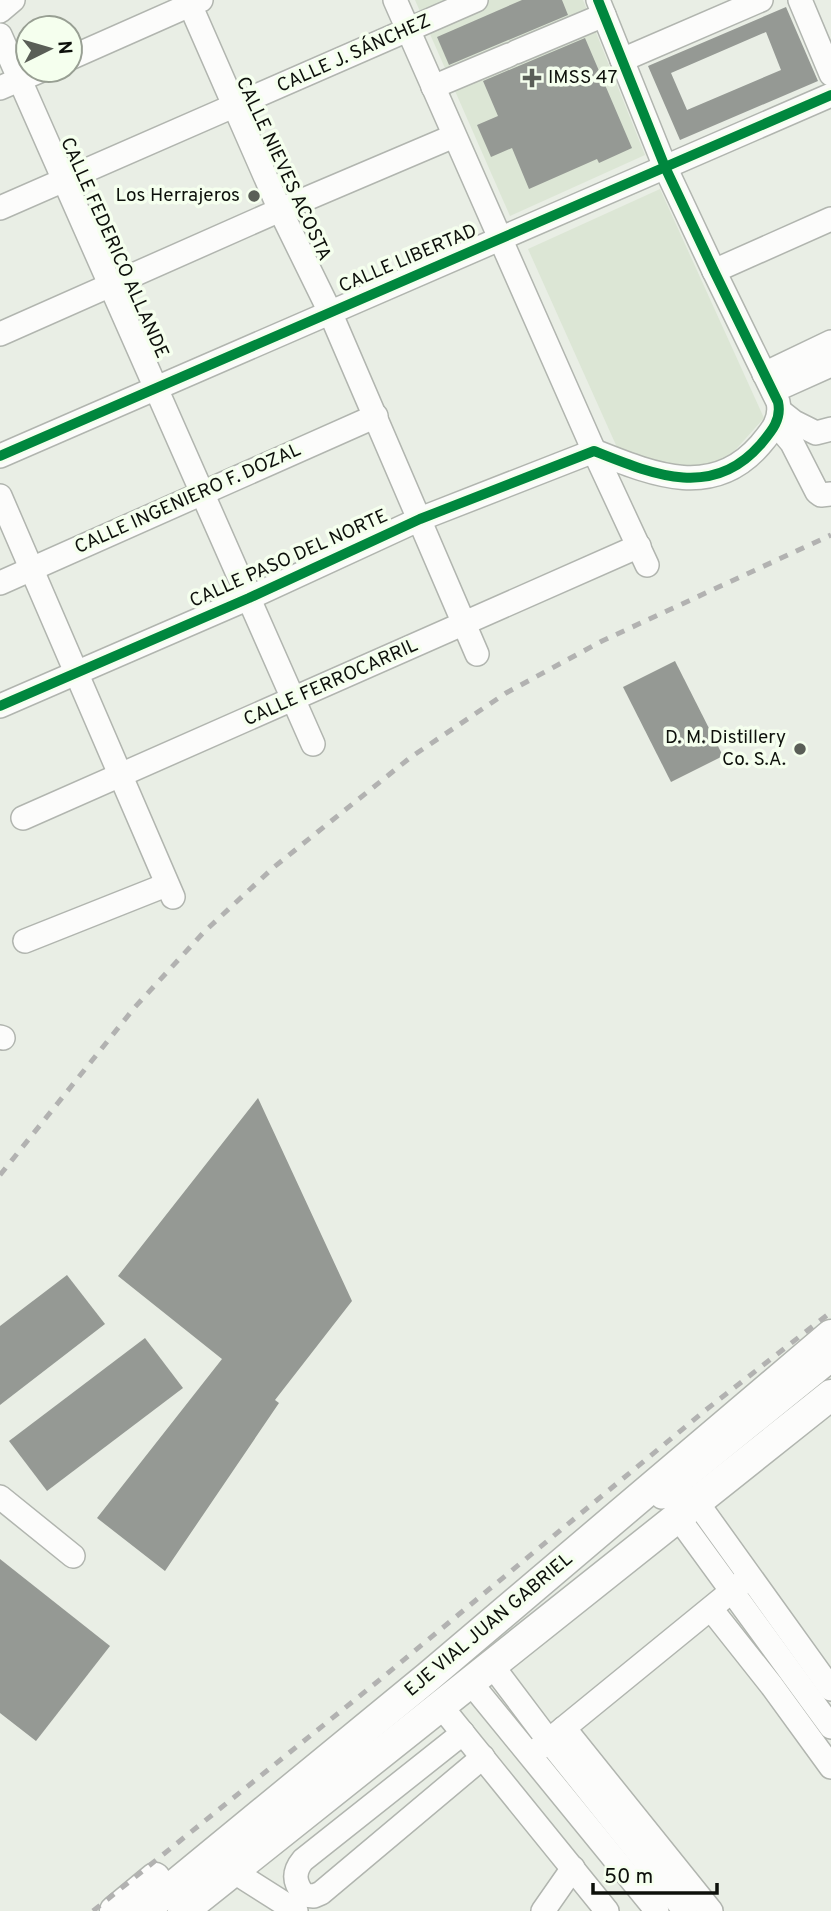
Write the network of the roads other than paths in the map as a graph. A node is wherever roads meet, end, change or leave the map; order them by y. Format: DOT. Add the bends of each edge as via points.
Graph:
graph roads {
  1 [pos="13,0"];
  2 [pos="476,0"];
  3 [pos="761,0"];
  4 [pos="800,0"];
  5 [pos="398,1"];
  6 [pos="193,2"];
  7 [pos="601,7"];
  8 [pos="0,11"];
  9 [pos="408,30"];
  10 [pos="0,35"];
  11 [pos="84,52"];
  12 [pos="622,60"];
  13 [pos="831,74"];
  14 [pos="10,84"];
  15 [pos="433,87"];
  16 [pos="831,94"];
  17 [pos="234,108"];
  18 [pos="454,136"];
  19 [pos="665,167"];
  20 [pos="65,181"];
  21 [pos="0,208"];
  22 [pos="280,210"];
  23 [pos="831,219"];
  24 [pos="501,238"];
  25 [pos="713,271"];
  26 [pos="111,286"];
  27 [pos="330,312"];
  28 [pos="0,334"];
  29 [pos="831,342"];
  30 [pos="831,365"];
  31 [pos="156,387"];
  32 [pos="773,400"];
  33 [pos="376,416"];
  34 [pos="824,431"];
  35 [pos="795,450"];
  36 [pos="594,451"];
  37 [pos="0,456"];
  38 [pos="202,493"];
  39 [pos="831,494"];
  40 [pos="0,496"];
  41 [pos="420,519"];
  42 [pos="31,570"];
  43 [pos="0,583"];
  44 [pos="249,598"];
  45 [pos="463,623"];
  46 [pos="477,654"];
  47 [pos="76,672"];
  48 [pos="294,700"];
  49 [pos="0,706"];
  50 [pos="313,744"];
  51 [pos="121,776"];
  52 [pos="23,818"];
  53 [pos="24,941"];
  54 [pos="831,1335"];
  55 [pos="831,1360"];
  56 [pos="831,1378"];
  57 [pos="831,1395"];
  58 [pos="0,1497"];
  59 [pos="686,1508"];
  60 [pos="73,1556"];
  61 [pos="548,1575"];
  62 [pos="741,1584"];
  63 [pos="564,1606"];
  64 [pos="711,1609"];
  65 [pos="798,1663"];
  66 [pos="480,1673"];
  67 [pos="428,1677"];
  68 [pos="772,1686"];
  69 [pos="831,1689"];
  70 [pos="440,1705"];
  71 [pos="831,1727"];
  72 [pos="463,1733"];
  73 [pos="556,1734"];
  74 [pos="529,1755"];
  75 [pos="483,1757"];
  76 [pos="829,1759"];
  77 [pos="617,1810"];
  78 [pos="590,1831"];
  79 [pos="573,1868"];
  80 [pos="233,1871"];
  81 [pos="665,1895"];
  82 [pos="115,1911"];
  83 [pos="143,1911"];
  84 [pos="183,1911"];
  85 [pos="296,1911"];
  86 [pos="543,1911"];
  87 [pos="607,1911"];
  88 [pos="685,1911"];
  89 [pos="711,1911"];
  1 -- 8 [label="street"];
  2 -- 9 [label="street, CALLE J. SÁNCHEZ"];
  3 -- 12 [label="street"];
  4 -- 13 [label="street"];
  5 -- 9 [label="street"];
  6 -- 11 [label="street"];
  6 -- 17 [label="street, CALLE NIEVES ACOSTA"];
  7 -- 12 [label="street"];
  7 -- 15 [label="street"];
  9 -- 15 [label="street"];
  9 -- 17 [label="street, CALLE J. SÁNCHEZ"];
  10 -- 14 [label="street, CALLE FEDERICO ALLANDE"];
  12 -- 19 [label="street"];
  14 -- 20 [label="street, CALLE FEDERICO ALLANDE"];
  15 -- 18 [label="street"];
  16 -- 19 [label="street, CALLE LIBERTAD"];
  17 -- 20 [label="street, CALLE J. SÁNCHEZ"];
  17 -- 22 [label="street, CALLE NIEVES ACOSTA"];
  18 -- 22 [label="street"];
  18 -- 24 [label="street"];
  19 -- 24 [label="street, CALLE LIBERTAD"];
  19 -- 25 [label="street"];
  20 -- 21 [label="street, CALLE J. SÁNCHEZ"];
  20 -- 26 [label="street, CALLE FEDERICO ALLANDE"];
  22 -- 26 [label="street"];
  22 -- 27 [label="street, CALLE NIEVES ACOSTA"];
  23 -- 25 [label="street"];
  24 -- 27 [label="street, CALLE LIBERTAD"];
  24 -- 36 [label="street"];
  25 -- 32 [label="street"];
  26 -- 28 [label="street"];
  26 -- 31 [label="street, CALLE FEDERICO ALLANDE"];
  27 -- 31 [label="street, CALLE LIBERTAD"];
  27 -- 33 [label="street, CALLE NIEVES ACOSTA"];
  29 -- 32 [label="street"];
  30 -- 32 [label="street"];
  31 -- 37 [label="street, CALLE LIBERTAD"];
  31 -- 38 [label="street, CALLE FEDERICO ALLANDE"];
  32 -- 34 [label="street" via="794,422"];
  32 -- 35 [label="street"];
  32 -- 36 [label="street" via="763,442 741,463 717,475 686,478 652,472"];
  33 -- 38 [label="street, CALLE INGENIERO F. DOZAL"];
  33 -- 41 [label="street, CALLE NIEVES ACOSTA"];
  34 -- 35 [label="street"];
  35 -- 39 [label="street" via="817,492"];
  36 -- 41 [label="street, CALLE PASO DEL NORTE"];
  36 -- 45 [label="street, CALLE FERROCARRIL" via="643,555"];
  38 -- 42 [label="street, CALLE INGENIERO F. DOZAL"];
  38 -- 44 [label="street, CALLE FEDERICO ALLANDE"];
  40 -- 42 [label="street"];
  41 -- 44 [label="street, CALLE PASO DEL NORTE"];
  41 -- 45 [label="street, CALLE NIEVES ACOSTA"];
  42 -- 43 [label="street, CALLE INGENIERO F. DOZAL"];
  42 -- 47 [label="street"];
  44 -- 47 [label="street, CALLE PASO DEL NORTE"];
  44 -- 48 [label="street, CALLE FEDERICO ALLANDE"];
  45 -- 46 [label="street, CALLE NIEVES ACOSTA"];
  45 -- 48 [label="street, CALLE FERROCARRIL"];
  47 -- 49 [label="street, CALLE PASO DEL NORTE"];
  47 -- 51 [label="street"];
  48 -- 50 [label="street, CALLE FEDERICO ALLANDE"];
  48 -- 51 [label="street, CALLE FERROCARRIL"];
  51 -- 52 [label="street, CALLE FERROCARRIL"];
  51 -- 53 [label="street" via="170,891"];
  54 -- 61 [label="main road, EJE VIAL JUAN GABRIEL"];
  55 -- 61 [label="street" via="576,1567"];
  56 -- 63 [label="street" via="574,1584"];
  57 -- 59 [label="main road, EJE VIAL JUAN GABRIEL"];
  58 -- 60 [label="street"];
  59 -- 62 [label="street"];
  59 -- 63 [label="main road, EJE VIAL JUAN GABRIEL"];
  61 -- 67 [label="main road, EJE VIAL JUAN GABRIEL"];
  62 -- 64 [label="street"];
  62 -- 65 [label="street"];
  63 -- 66 [label="main road, EJE VIAL JUAN GABRIEL"];
  64 -- 68 [label="street"];
  64 -- 73 [label="street"];
  65 -- 68 [label="street"];
  65 -- 69 [label="street"];
  65 -- 71 [label="street"];
  66 -- 70 [label="main road, EJE VIAL JUAN GABRIEL"];
  66 -- 73 [label="street"];
  66 -- 74 [label="street"];
  67 -- 82 [label="main road" via="351,1721"];
  67 -- 83 [label="main road, EJE VIAL JUAN GABRIEL"];
  68 -- 76 [label="street"];
  70 -- 72 [label="street"];
  70 -- 80 [label="main road, EJE VIAL JUAN GABRIEL"];
  72 -- 75 [label="street"];
  72 -- 75 [label="street" via="298,1865 297,1886 304,1895 321,1893"];
  73 -- 74 [label="street"];
  73 -- 77 [label="street"];
  74 -- 78 [label="street"];
  75 -- 79 [label="street"];
  77 -- 78 [label="street"];
  77 -- 81 [label="street"];
  78 -- 81 [label="street"];
  79 -- 86 [label="street"];
  79 -- 87 [label="street"];
  80 -- 84 [label="main road, EJE VIAL JUAN GABRIEL"];
  80 -- 85 [label="street"];
  81 -- 88 [label="street"];
  81 -- 89 [label="street"];
}
